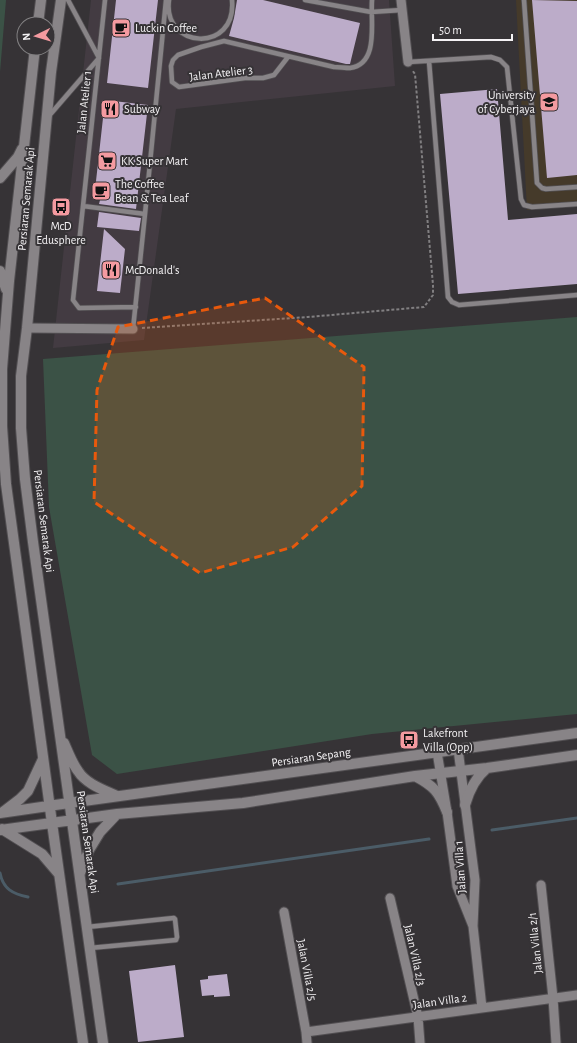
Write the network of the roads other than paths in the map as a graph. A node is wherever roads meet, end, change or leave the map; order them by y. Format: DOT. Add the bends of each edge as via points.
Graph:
graph roads {
  1 [pos="41,0"];
  2 [pos="61,0"];
  3 [pos="68,0"];
  4 [pos="105,0"];
  5 [pos="166,0"];
  6 [pos="169,0"];
  7 [pos="232,0"];
  8 [pos="305,0"];
  9 [pos="372,0"];
  10 [pos="402,0"];
  11 [pos="524,0"];
  12 [pos="402,10"];
  13 [pos="371,12"];
  14 [pos="39,16"];
  15 [pos="34,56"];
  16 [pos="288,56"];
  17 [pos="100,58"];
  18 [pos="429,61"];
  19 [pos="408,62"];
  20 [pos="46,119"];
  21 [pos="24,145"];
  22 [pos="0,178"];
  23 [pos="577,187"];
  24 [pos="577,204"];
  25 [pos="83,206"];
  26 [pos="144,214"];
  27 [pos="0,271"];
  28 [pos="8,295"];
  29 [pos="577,295"];
  30 [pos="136,307"];
  31 [pos="27,328"];
  32 [pos="133,329"];
  33 [pos="577,733"];
  34 [pos="60,736"];
  35 [pos="458,749"];
  36 [pos="437,752"];
  37 [pos="577,755"];
  38 [pos="43,758"];
  39 [pos="487,768"];
  40 [pos="461,771"];
  41 [pos="440,773"];
  42 [pos="415,776"];
  43 [pos="118,796"];
  44 [pos="69,802"];
  45 [pos="465,805"];
  46 [pos="49,806"];
  47 [pos="447,812"];
  48 [pos="1,813"];
  49 [pos="117,814"];
  50 [pos="72,821"];
  51 [pos="52,823"];
  52 [pos="1,830"];
  53 [pos="59,874"];
  54 [pos="79,874"];
  55 [pos="541,885"];
  56 [pos="390,898"];
  57 [pos="284,912"];
  58 [pos="473,926"];
  59 [pos="86,927"];
  60 [pos="90,948"];
  61 [pos="577,995"];
  62 [pos="553,998"];
  63 [pos="482,1008"];
  64 [pos="418,1016"];
  65 [pos="306,1032"];
  66 [pos="83,1043"];
  67 [pos="103,1043"];
  68 [pos="307,1043"];
  69 [pos="420,1043"];
  70 [pos="556,1043"];
  1 -- 14 [label="main road"];
  2 -- 20 [label="main road, Persiaran Semarak Api"];
  3 -- 17 [label="lane"];
  4 -- 17 [label="lane, Jalan Atelier 1"];
  5 -- 26 [label="lane"];
  6 -- 7 [label="lane" via="168,7 174,26 182,34 204,39 223,30 230,21"];
  8 -- 13 [label="lane"];
  9 -- 13 [label="lane, Jalan Atelier 3"];
  10 -- 12 [label="street"];
  11 -- 23 [label="lane" via="537,183 546,190"];
  12 -- 13 [label="lane"];
  12 -- 19 [label="street"];
  13 -- 16 [label="lane, Jalan Atelier 3" via="373,32 369,54 361,63 351,68 334,67"];
  15 -- 21 [label="main road, Persiaran Semarak Api"];
  16 -- 16 [label="lane, Jalan Atelier 3" via="274,74 263,78 178,87 172,82 173,60 201,46 224,41"];
  17 -- 20 [label="lane"];
  17 -- 25 [label="lane, Jalan Atelier 1"];
  18 -- 19 [label="lane"];
  18 -- 24 [label="lane" via="491,57 500,60 507,68 521,199 524,204 532,207"];
  18 -- 29 [label="lane" via="448,297 459,305"];
  20 -- 31 [label="main road, Persiaran Semarak Api"];
  21 -- 22 [label="main road" via="18,157"];
  21 -- 28 [label="main road, Persiaran Semarak Api"];
  25 -- 26 [label="lane"];
  25 -- 30 [label="lane, Jalan Atelier 1" via="73,300 79,308"];
  26 -- 30 [label="lane"];
  27 -- 28 [label="main road"];
  28 -- 38 [label="main road, Persiaran Semarak Api" via="2,369 6,484"];
  30 -- 32 [label="lane"];
  31 -- 32 [label="street"];
  31 -- 34 [label="main road, Persiaran Semarak Api" via="21,376 21,428 33,542"];
  33 -- 35 [label="main road, Persiaran Sepang"];
  34 -- 43 [label="main road" via="78,772 90,783"];
  34 -- 44 [label="main road, Persiaran Semarak Api"];
  35 -- 36 [label="main road, Persiaran Sepang"];
  35 -- 40 [label="street, Jalan Villa 1"];
  36 -- 41 [label="street, Jalan Villa 1"];
  36 -- 43 [label="main road, Persiaran Sepang"];
  37 -- 39 [label="main road"];
  38 -- 46 [label="main road, Persiaran Semarak Api"];
  38 -- 48 [label="main road" via="28,791"];
  39 -- 40 [label="main road"];
  39 -- 45 [label="main road" via="476,781"];
  40 -- 41 [label="main road"];
  40 -- 45 [label="street, Jalan Villa 1"];
  41 -- 42 [label="main road"];
  41 -- 47 [label="street, Jalan Villa 1"];
  42 -- 47 [label="main road" via="434,788"];
  42 -- 49 [label="main road" via="243,803"];
  43 -- 44 [label="main road, Persiaran Sepang"];
  44 -- 46 [label="main road, Persiaran Sepang"];
  44 -- 50 [label="main road, Persiaran Semarak Api"];
  45 -- 58 [label="street, Jalan Villa 1" via="475,880"];
  46 -- 48 [label="main road, Persiaran Sepang"];
  46 -- 51 [label="main road, Persiaran Semarak Api"];
  47 -- 58 [label="street, Jalan Villa 1" via="457,886"];
  49 -- 50 [label="main road"];
  49 -- 54 [label="main road" via="100,832"];
  50 -- 51 [label="main road"];
  50 -- 54 [label="main road, Persiaran Semarak Api"];
  51 -- 52 [label="main road"];
  51 -- 53 [label="main road, Persiaran Semarak Api"];
  52 -- 53 [label="main road" via="42,854"];
  53 -- 66 [label="main road, Persiaran Semarak Api"];
  54 -- 59 [label="main road, Persiaran Semarak Api"];
  55 -- 62 [label="street, Jalan Villa 2/1"];
  56 -- 64 [label="street, Jalan Villa 2/3"];
  57 -- 65 [label="street, Jalan Villa 2/5"];
  58 -- 63 [label="street, Jalan Villa 1"];
  59 -- 60 [label="main road, Persiaran Semarak Api"];
  59 -- 60 [label="lane" via="175,919 176,940"];
  60 -- 67 [label="main road, Persiaran Semarak Api"];
  61 -- 62 [label="street, Jalan Villa 2"];
  62 -- 63 [label="street, Jalan Villa 2"];
  62 -- 70 [label="street, Jalan Villa 2/1"];
  63 -- 64 [label="street, Jalan Villa 2"];
  64 -- 65 [label="street, Jalan Villa 2"];
  64 -- 69 [label="street, Jalan Villa 2/3"];
  65 -- 68 [label="street, Jalan Villa 2/5"];
}
